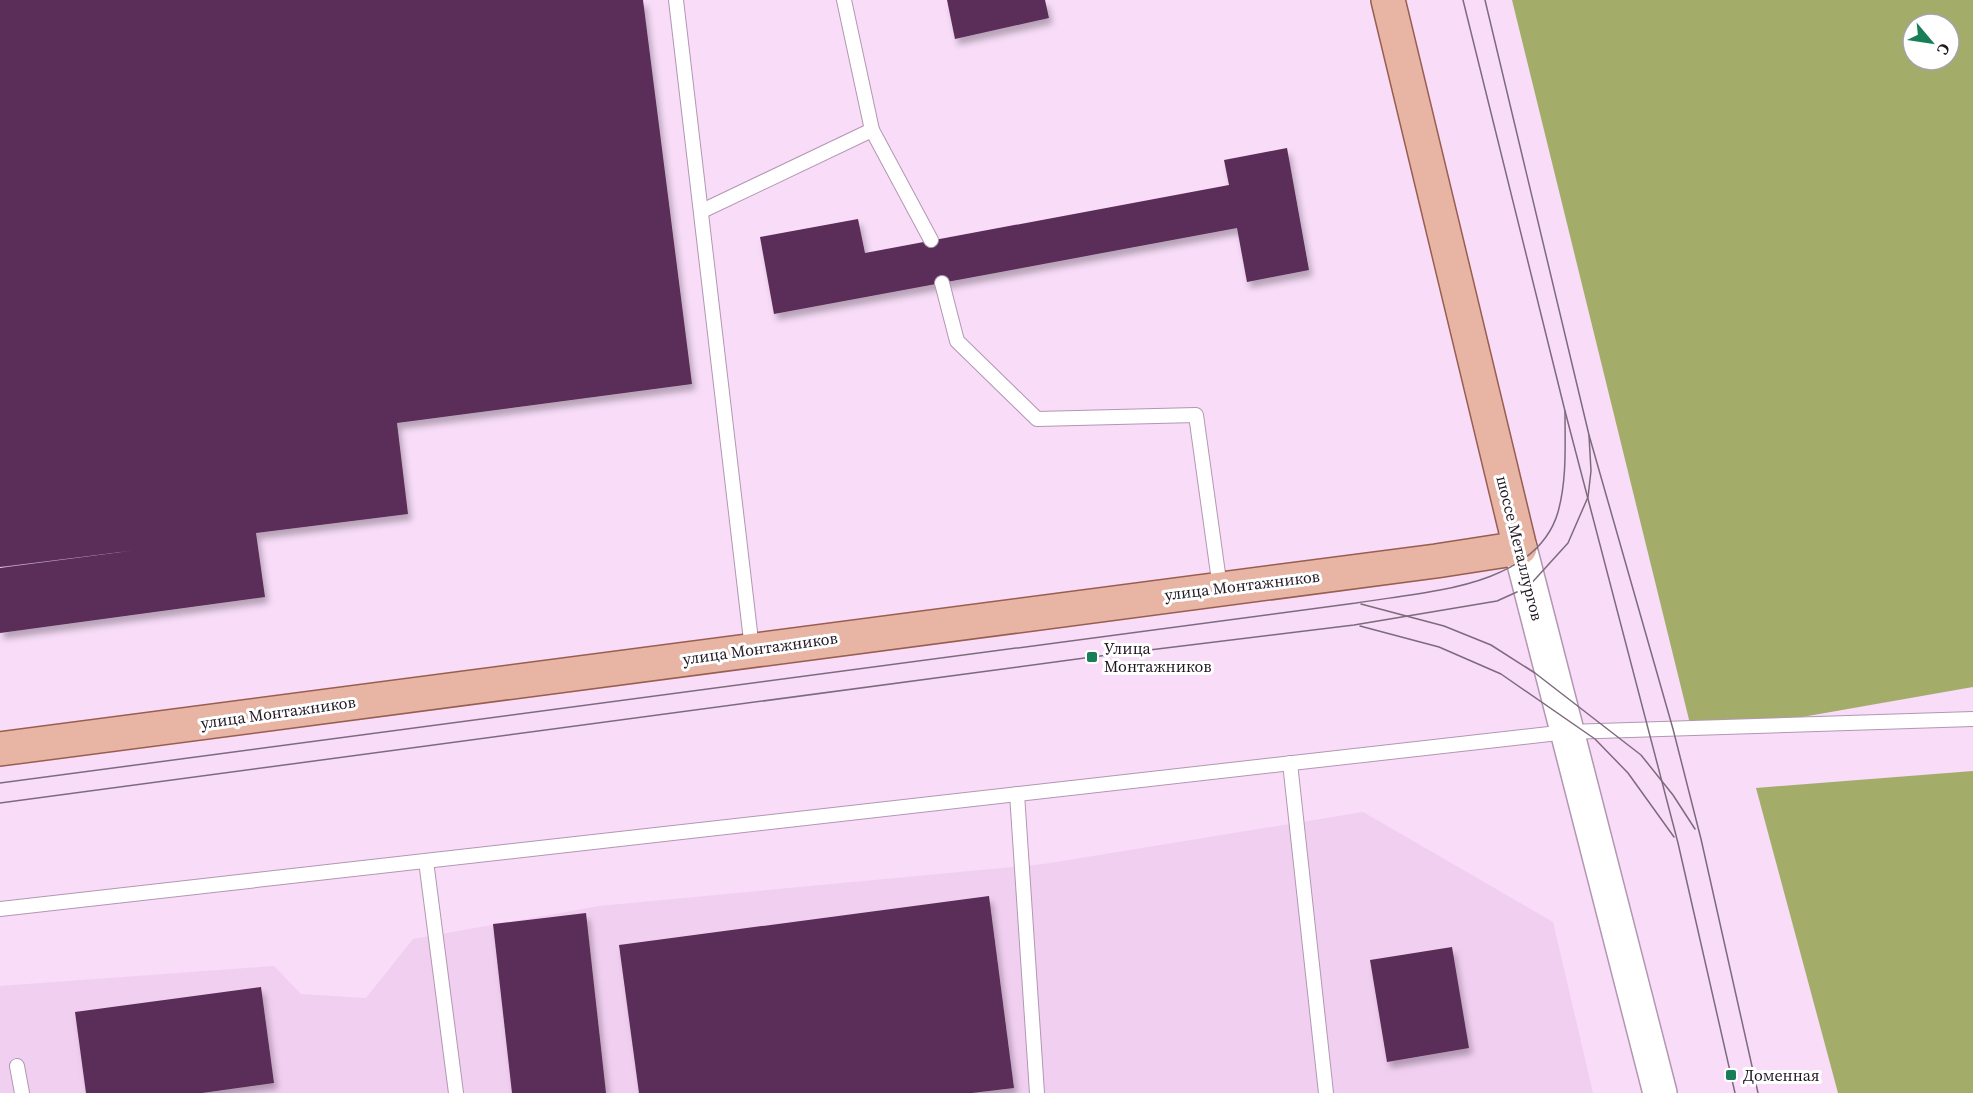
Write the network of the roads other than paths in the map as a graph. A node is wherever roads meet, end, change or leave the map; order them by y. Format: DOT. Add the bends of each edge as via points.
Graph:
graph roads {
  1 [pos="676,0"];
  2 [pos="844,0"];
  3 [pos="1388,0"];
  4 [pos="872,130"];
  5 [pos="702,212"];
  6 [pos="931,240"];
  7 [pos="942,283"];
  8 [pos="1520,548"];
  9 [pos="1220,588"];
  10 [pos="752,649"];
  11 [pos="1973,719"];
  12 [pos="1567,732"];
  13 [pos="0,748"];
  14 [pos="1290,763"];
  15 [pos="1017,794"];
  16 [pos="426,861"];
  17 [pos="0,909"];
  18 [pos="17,1066"];
  19 [pos="22,1093"];
  20 [pos="456,1093"];
  21 [pos="1037,1093"];
  22 [pos="1326,1093"];
  23 [pos="1660,1093"];
  1 -- 5 [label="lane"];
  2 -- 4 [label="lane"];
  3 -- 8 [label="main road, шоссе Металлургов"];
  4 -- 5 [label="lane"];
  4 -- 6 [label="lane"];
  5 -- 10 [label="lane"];
  7 -- 9 [label="lane" via="957,341 1037,419 1196,415"];
  8 -- 9 [label="main road, улица Монтажников"];
  8 -- 12 [label="main road, шоссе Металлургов"];
  9 -- 10 [label="main road, улица Монтажников"];
  10 -- 13 [label="main road, улица Монтажников"];
  11 -- 12 [label="lane"];
  12 -- 14 [label="lane"];
  12 -- 23 [label="main road, шоссе Металлургов"];
  14 -- 15 [label="lane"];
  14 -- 22 [label="lane"];
  15 -- 16 [label="lane"];
  15 -- 21 [label="lane"];
  16 -- 17 [label="lane"];
  16 -- 20 [label="lane"];
  18 -- 19 [label="lane"];
}
